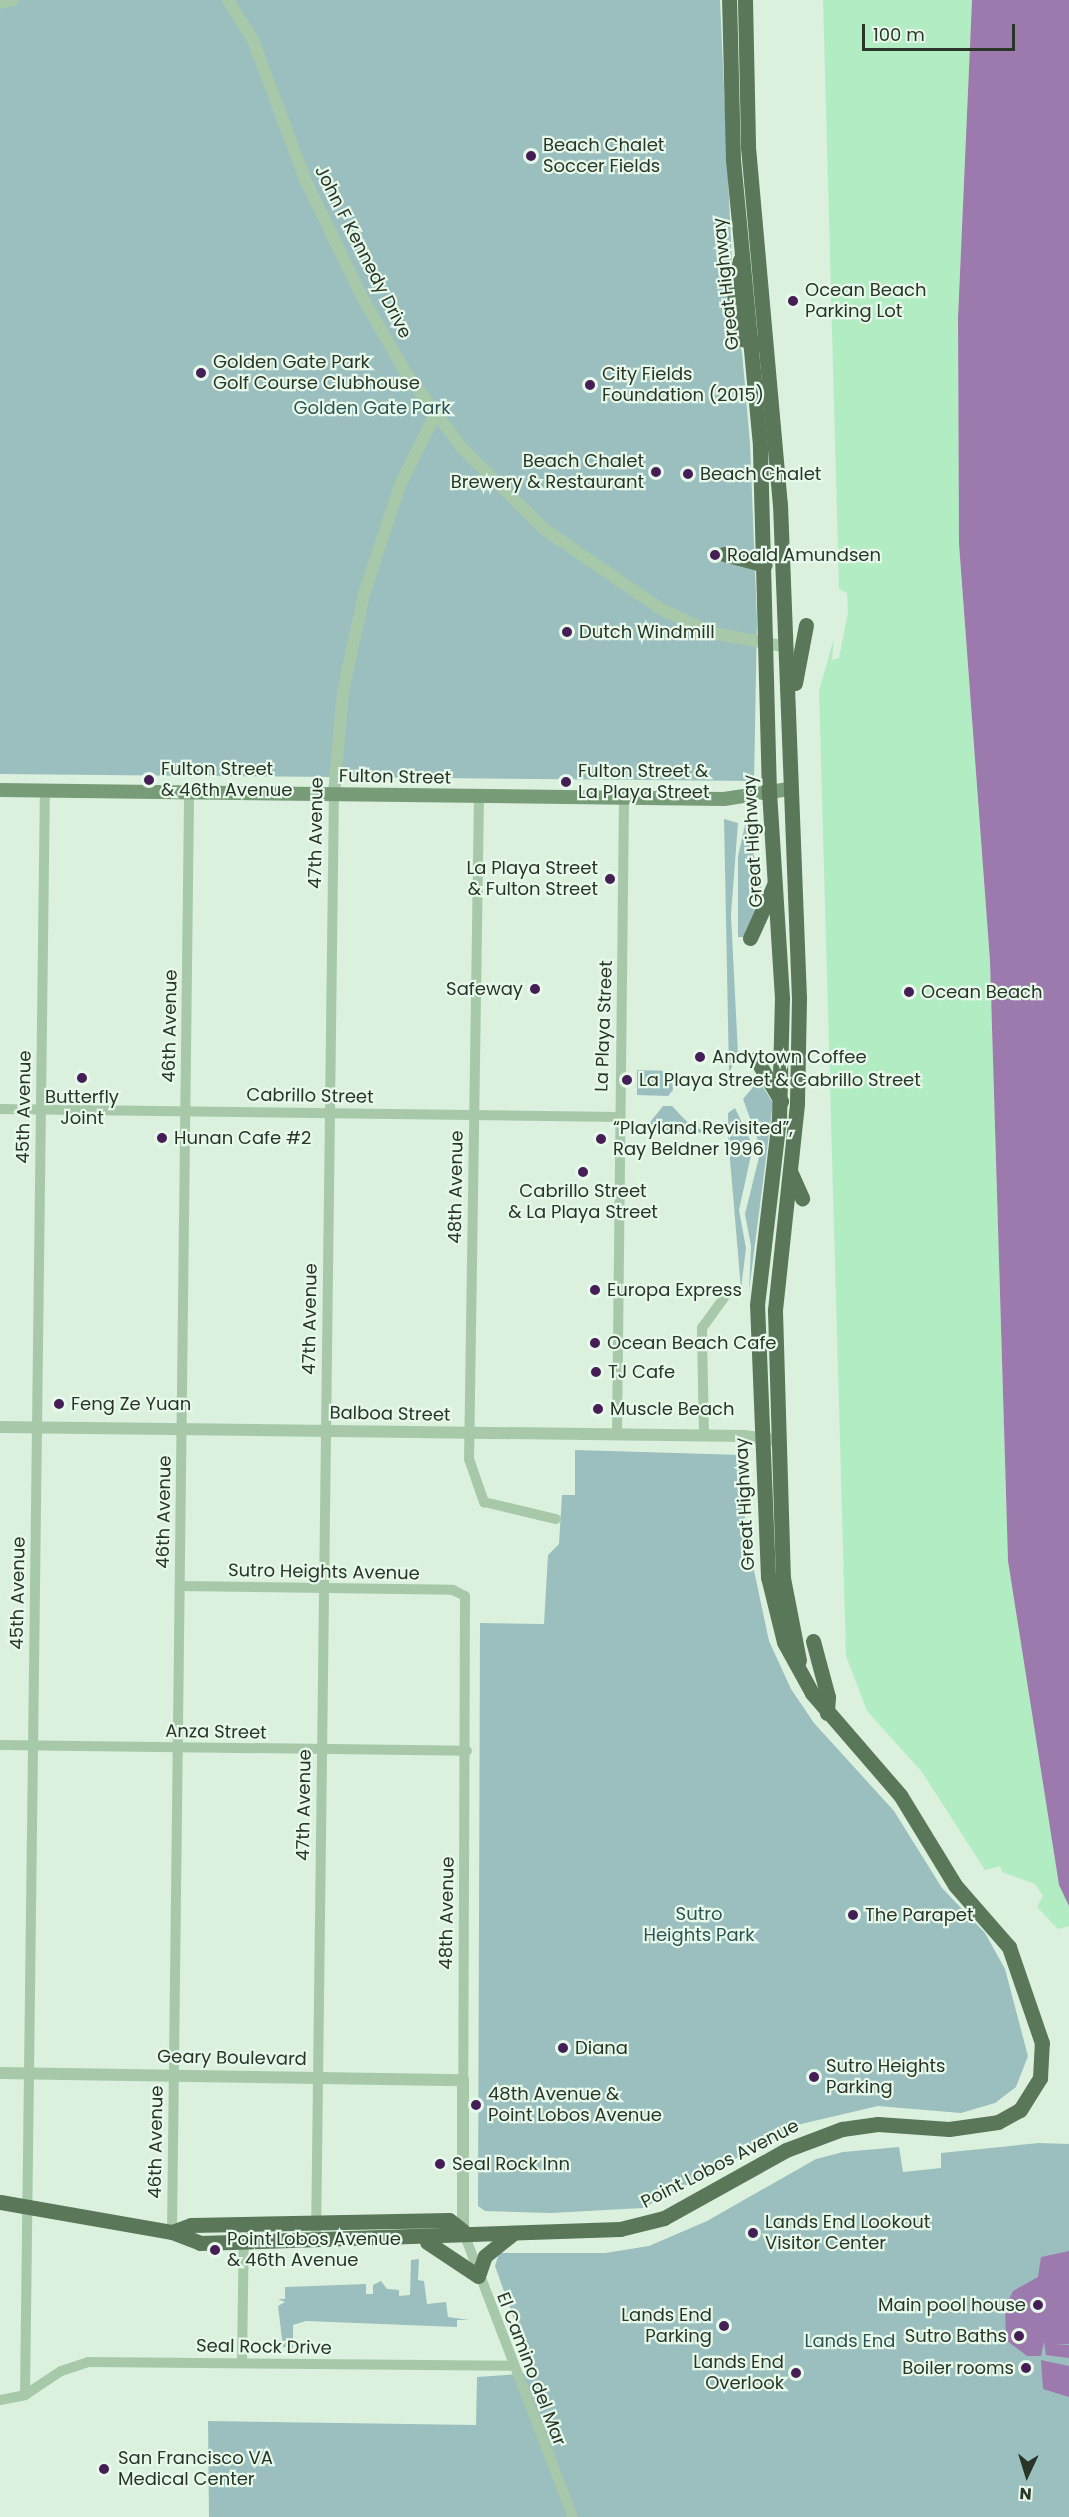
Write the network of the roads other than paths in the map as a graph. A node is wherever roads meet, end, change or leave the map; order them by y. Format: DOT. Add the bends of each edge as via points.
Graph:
graph roads {
  1 [pos="14,0"];
  2 [pos="228,0"];
  3 [pos="729,0"];
  4 [pos="745,0"];
  5 [pos="0,3"];
  6 [pos="730,114"];
  7 [pos="755,170"];
  8 [pos="739,225"];
  9 [pos="744,338"];
  10 [pos="769,364"];
  11 [pos="435,415"];
  12 [pos="782,537"];
  13 [pos="724,554"];
  14 [pos="765,565"];
  15 [pos="806,625"];
  16 [pos="767,645"];
  17 [pos="787,647"];
  18 [pos="788,722"];
  19 [pos="789,789"];
  20 [pos="0,790"];
  21 [pos="45,791"];
  22 [pos="189,793"];
  23 [pos="334,794"];
  24 [pos="769,794"];
  25 [pos="479,796"];
  26 [pos="624,798"];
  27 [pos="774,885"];
  28 [pos="750,938"];
  29 [pos="756,1059"];
  30 [pos="781,1101"];
  31 [pos="0,1109"];
  32 [pos="41,1109"];
  33 [pos="185,1111"];
  34 [pos="330,1113"];
  35 [pos="475,1115"];
  36 [pos="619,1117"];
  37 [pos="790,1171"];
  38 [pos="802,1198"];
  39 [pos="726,1294"];
  40 [pos="0,1427"];
  41 [pos="37,1428"];
  42 [pos="182,1429"];
  43 [pos="326,1431"];
  44 [pos="471,1433"];
  45 [pos="617,1435"];
  46 [pos="704,1436"];
  47 [pos="761,1440"];
  48 [pos="779,1441"];
  49 [pos="556,1519"];
  50 [pos="180,1586"];
  51 [pos="324,1588"];
  52 [pos="465,1596"];
  53 [pos="813,1641"];
  54 [pos="801,1672"];
  55 [pos="827,1713"];
  56 [pos="0,1745"];
  57 [pos="33,1746"];
  58 [pos="178,1748"];
  59 [pos="322,1749"];
  60 [pos="467,1751"];
  61 [pos="0,2073"];
  62 [pos="29,2074"];
  63 [pos="174,2076"];
  64 [pos="319,2078"];
  65 [pos="463,2080"];
  66 [pos="0,2202"];
  67 [pos="27,2207"];
  68 [pos="316,2223"];
  69 [pos="244,2224"];
  70 [pos="463,2231"];
  71 [pos="172,2232"];
  72 [pos="516,2232"];
  73 [pos="416,2239"];
  74 [pos="316,2241"];
  75 [pos="244,2242"];
  76 [pos="478,2276"];
  77 [pos="242,2363"];
  78 [pos="513,2367"];
  79 [pos="25,2395"];
  80 [pos="0,2400"];
  81 [pos="573,2517"];
  1 -- 5 [label="street"];
  2 -- 11 [label="street, John F Kennedy Drive" via="253,40 327,228 377,324"];
  3 -- 6 [label="main road, Great Highway"];
  4 -- 7 [label="main road"];
  6 -- 7 [label="main road" via="740,165"];
  6 -- 8 [label="main road, Great Highway"];
  7 -- 8 [label="main road" via="743,179"];
  7 -- 10 [label="main road, Great Highway" via="763,212 757,236"];
  8 -- 9 [label="main road, Great Highway"];
  9 -- 10 [label="main road"];
  9 -- 14 [label="main road, Great Highway"];
  10 -- 12 [label="main road, Great Highway"];
  11 -- 16 [label="street, John F Kennedy Drive" via="510,499 607,575 699,628"];
  11 -- 23 [label="street, 47th Avenue" via="404,476 364,594 343,693"];
  12 -- 14 [label="main road"];
  12 -- 17 [label="main road, Great Highway"];
  13 -- 14 [label="main road"];
  14 -- 16 [label="main road, Great Highway"];
  15 -- 18 [label="main road"];
  16 -- 17 [label="street, John F Kennedy Drive"];
  16 -- 24 [label="main road, Great Highway"];
  17 -- 18 [label="main road, Great Highway"];
  18 -- 19 [label="main road, Great Highway"];
  19 -- 24 [label="main road, Fulton Street"];
  19 -- 37 [label="main road, Great Highway" via="800,1020"];
  20 -- 21 [label="main road, Fulton Street"];
  21 -- 22 [label="main road, Fulton Street"];
  21 -- 32 [label="street, 45th Avenue"];
  22 -- 23 [label="main road, Fulton Street"];
  22 -- 33 [label="street, 46th Avenue"];
  23 -- 25 [label="main road, Fulton Street"];
  23 -- 34 [label="street, 47th Avenue"];
  24 -- 26 [label="main road, Fulton Street"];
  24 -- 27 [label="main road, Great Highway"];
  25 -- 26 [label="main road, Fulton Street"];
  25 -- 35 [label="street, 48th Avenue"];
  26 -- 36 [label="street, La Playa Street"];
  27 -- 28 [label="main road"];
  27 -- 30 [label="main road, Great Highway" via="782,999"];
  29 -- 30 [label="main road"];
  30 -- 47 [label="main road, Great Highway" via="758,1286"];
  31 -- 32 [label="street, Cabrillo Street"];
  32 -- 33 [label="street, Cabrillo Street"];
  32 -- 41 [label="street, 45th Avenue"];
  33 -- 34 [label="street, Cabrillo Street"];
  33 -- 42 [label="street, 46th Avenue"];
  34 -- 35 [label="street, Cabrillo Street"];
  34 -- 43 [label="street, 47th Avenue"];
  35 -- 36 [label="street, Cabrillo Street"];
  35 -- 44 [label="street, 48th Avenue"];
  36 -- 45 [label="street, La Playa Street"];
  37 -- 38 [label="main road"];
  37 -- 48 [label="main road, Great Highway" via="775,1299"];
  39 -- 46 [label="street" via="702,1328"];
  40 -- 41 [label="street, Balboa Street"];
  41 -- 42 [label="street, Balboa Street"];
  41 -- 57 [label="street, 45th Avenue"];
  42 -- 43 [label="street, Balboa Street"];
  42 -- 50 [label="street, 46th Avenue"];
  43 -- 44 [label="street, Balboa Street"];
  43 -- 51 [label="street, 47th Avenue"];
  44 -- 45 [label="street, Balboa Street"];
  44 -- 49 [label="street, 48th Avenue" via="469,1459 482,1499"];
  45 -- 46 [label="street, Balboa Street"];
  46 -- 47 [label="street, Balboa Street"];
  47 -- 48 [label="street, Balboa Street"];
  47 -- 54 [label="main road, Great Highway" via="769,1584 784,1642"];
  48 -- 54 [label="main road, Great Highway" via="783,1578"];
  50 -- 51 [label="street, Sutro Heights Avenue"];
  50 -- 58 [label="street, 46th Avenue"];
  51 -- 52 [label="street, Sutro Heights Avenue" via="453,1590"];
  51 -- 59 [label="street, 47th Avenue"];
  52 -- 60 [label="street, 48th Avenue"];
  53 -- 55 [label="main road" via="828,1697"];
  54 -- 55 [label="main road, Great Highway"];
  55 -- 72 [label="main road, Point Lobos Avenue" via="900,1795 956,1885 1010,1947 1042,2043 1042,2069 1032,2094 1014,2115 980,2126 878,2124 830,2132 643,2225"];
  56 -- 57 [label="street, Anza Street"];
  57 -- 58 [label="street, Anza Street"];
  57 -- 62 [label="street, 45th Avenue"];
  58 -- 59 [label="street, Anza Street"];
  58 -- 63 [label="street, 46th Avenue"];
  59 -- 60 [label="street, Anza Street"];
  59 -- 64 [label="street, 47th Avenue"];
  60 -- 65 [label="street, 48th Avenue"];
  61 -- 62 [label="street, Geary Boulevard"];
  62 -- 63 [label="street, Geary Boulevard"];
  62 -- 67 [label="street, 45th Avenue"];
  63 -- 64 [label="street, Geary Boulevard"];
  63 -- 71 [label="street, 46th Avenue"];
  64 -- 65 [label="street, Geary Boulevard"];
  64 -- 68 [label="street, 47th Avenue"];
  65 -- 70 [label="street, 48th Avenue"];
  66 -- 67 [label="main road, Point Lobos Avenue"];
  67 -- 71 [label="main road, Point Lobos Avenue"];
  67 -- 79 [label="street, 45th Avenue"];
  68 -- 69 [label="main road, Point Lobos Avenue"];
  68 -- 70 [label="main road, Point Lobos Avenue" via="449,2220"];
  68 -- 74 [label="street, 47th Avenue"];
  69 -- 71 [label="main road, Point Lobos Avenue" via="183,2226"];
  69 -- 75 [label="street"];
  70 -- 72 [label="main road, Point Lobos Avenue"];
  70 -- 73 [label="main road, Point Lobos Avenue" via="449,2238"];
  70 -- 76 [label="street, El Camino del Mar"];
  71 -- 75 [label="main road, Point Lobos Avenue" via="191,2242"];
  72 -- 76 [label="main road" via="499,2240"];
  73 -- 74 [label="main road, Point Lobos Avenue"];
  73 -- 76 [label="main road" via="446,2250"];
  74 -- 75 [label="main road, Point Lobos Avenue"];
  75 -- 77 [label="street"];
  76 -- 78 [label="street, El Camino del Mar"];
  77 -- 78 [label="street, Seal Rock Drive"];
  77 -- 79 [label="street, Seal Rock Drive" via="79,2363"];
  78 -- 81 [label="street, El Camino del Mar"];
  79 -- 80 [label="street, Seal Rock Drive"];
}
